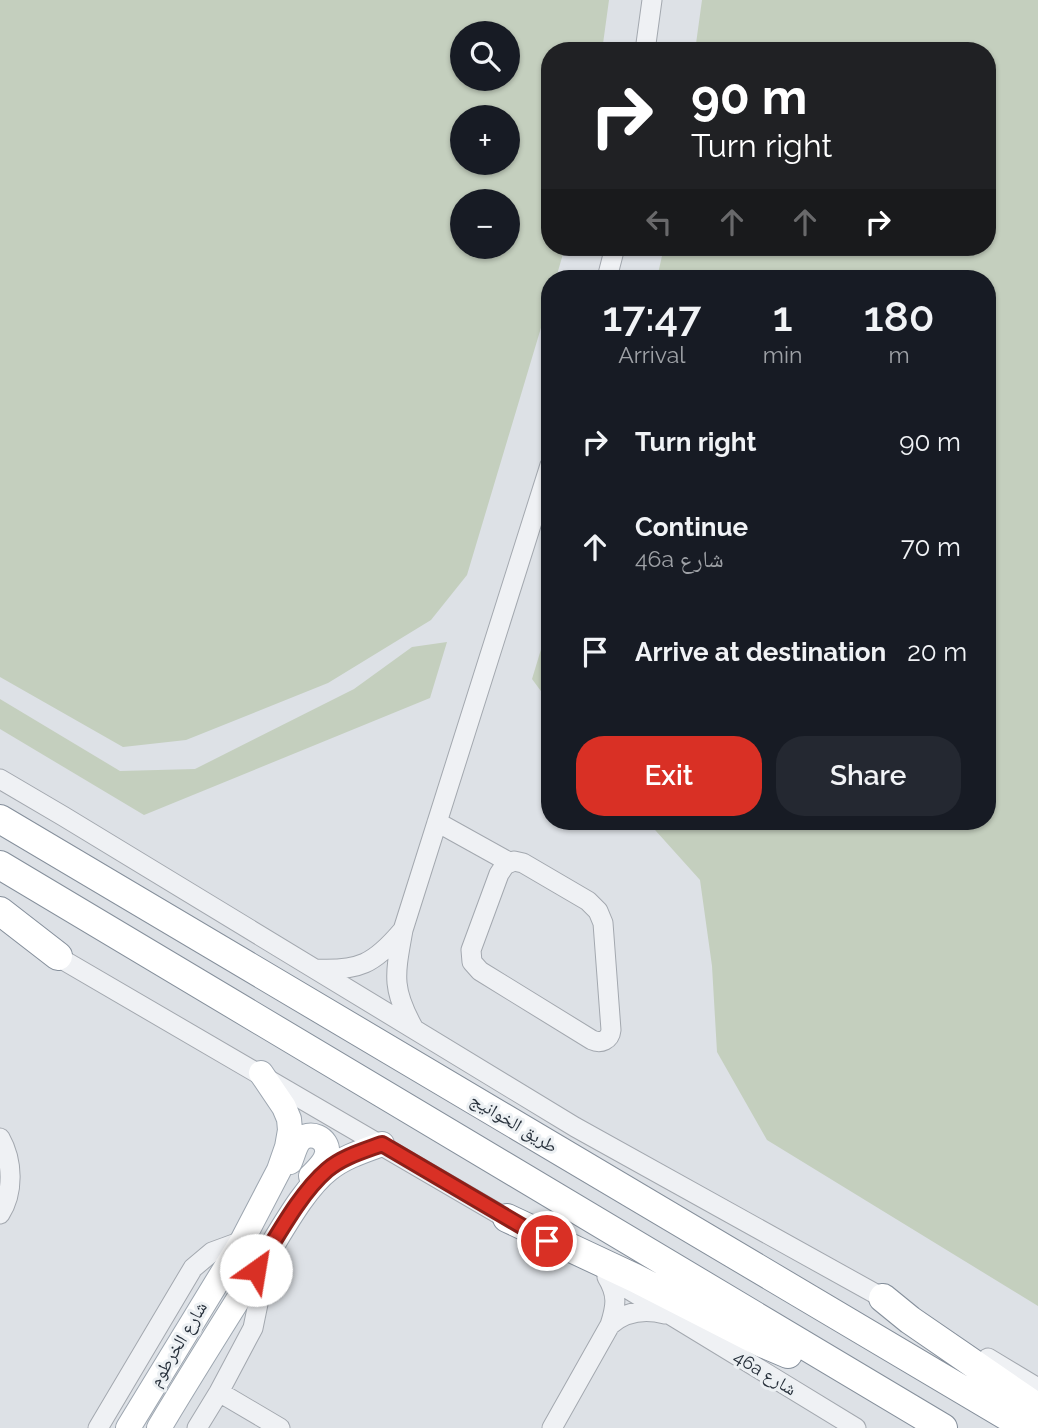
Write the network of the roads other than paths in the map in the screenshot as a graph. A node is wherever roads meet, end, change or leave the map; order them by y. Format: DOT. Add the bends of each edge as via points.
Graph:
graph roads {
  1 [pos="652,0"];
  2 [pos="646,42"];
  3 [pos="541,493"];
  4 [pos="0,779"];
  5 [pos="0,818"];
  6 [pos="437,822"];
  7 [pos="509,862"];
  8 [pos="0,865"];
  9 [pos="0,911"];
  10 [pos="0,923"];
  11 [pos="403,930"];
  12 [pos="58,956"];
  13 [pos="313,968"];
  14 [pos="414,1030"];
  15 [pos="261,1073"];
  16 [pos="3,1143"];
  17 [pos="382,1144"];
  18 [pos="269,1188"];
  19 [pos="296,1208"];
  20 [pos="0,1214"];
  21 [pos="507,1218"];
  22 [pos="242,1241"];
  23 [pos="256,1270"];
  24 [pos="607,1277"];
  25 [pos="883,1298"];
  26 [pos="674,1317"];
  27 [pos="610,1325"];
  28 [pos="826,1359"];
  29 [pos="1038,1388"];
  30 [pos="219,1392"];
  31 [pos="1038,1408"];
  32 [pos="98,1428"];
  33 [pos="128,1428"];
  34 [pos="159,1428"];
  35 [pos="197,1428"];
  36 [pos="280,1428"];
  37 [pos="552,1428"];
  38 [pos="856,1428"];
  39 [pos="943,1428"];
  40 [pos="1027,1428"];
  1 -- 2 [label="street"];
  3 -- 6 [label="street"];
  4 -- 13 [label="street"];
  5 -- 40 [label="highway, طريق الخوانيج"];
  6 -- 7 [label="street"];
  6 -- 11 [label="street"];
  7 -- 7 [label="street" via="493,889 471,950 472,962 592,1040 605,1041 611,1030 603,923 598,911 523,863"];
  8 -- 28 [label="highway"];
  9 -- 12 [label="highway"];
  10 -- 12 [label="street, 46a شارع"];
  11 -- 13 [label="street" via="368,962 341,969"];
  11 -- 14 [label="street" via="396,984"];
  12 -- 15 [label="street, 46a شارع"];
  13 -- 14 [label="street"];
  14 -- 25 [label="street" via="618,1153"];
  15 -- 17 [label="street, 46a شارع"];
  15 -- 18 [label="main road, شارع الخرطوم" via="284,1107 290,1130 288,1147"];
  16 -- 20 [label="street" via="10,1184"];
  17 -- 19 [label="main road, شارع الخرطوم" via="326,1170"];
  17 -- 21 [label="street, 46a شارع"];
  18 -- 19 [label="main road" via="283,1175 298,1141 308,1135 320,1138 327,1154 303,1185"];
  18 -- 22 [label="main road, شارع الخرطوم"];
  19 -- 23 [label="main road, شارع الخرطوم"];
  21 -- 24 [label="street, 46a شارع"];
  21 -- 28 [label="highway" via="782,1352"];
  22 -- 32 [label="street" via="212,1252 193,1268"];
  22 -- 33 [label="main road, شارع الخرطوم"];
  23 -- 30 [label="street" via="259,1299 253,1328"];
  23 -- 34 [label="main road, شارع الخرطوم"];
  24 -- 26 [label="street, 46a شارع"];
  24 -- 27 [label="street" via="615,1294"];
  25 -- 29 [label="street"];
  25 -- 31 [label="highway"];
  26 -- 27 [label="street, 46a شارع" via="655,1311 635,1312"];
  26 -- 38 [label="street, 46a شارع"];
  27 -- 37 [label="street"];
  28 -- 39 [label="highway"];
  30 -- 35 [label="street"];
  30 -- 36 [label="street"];
}
